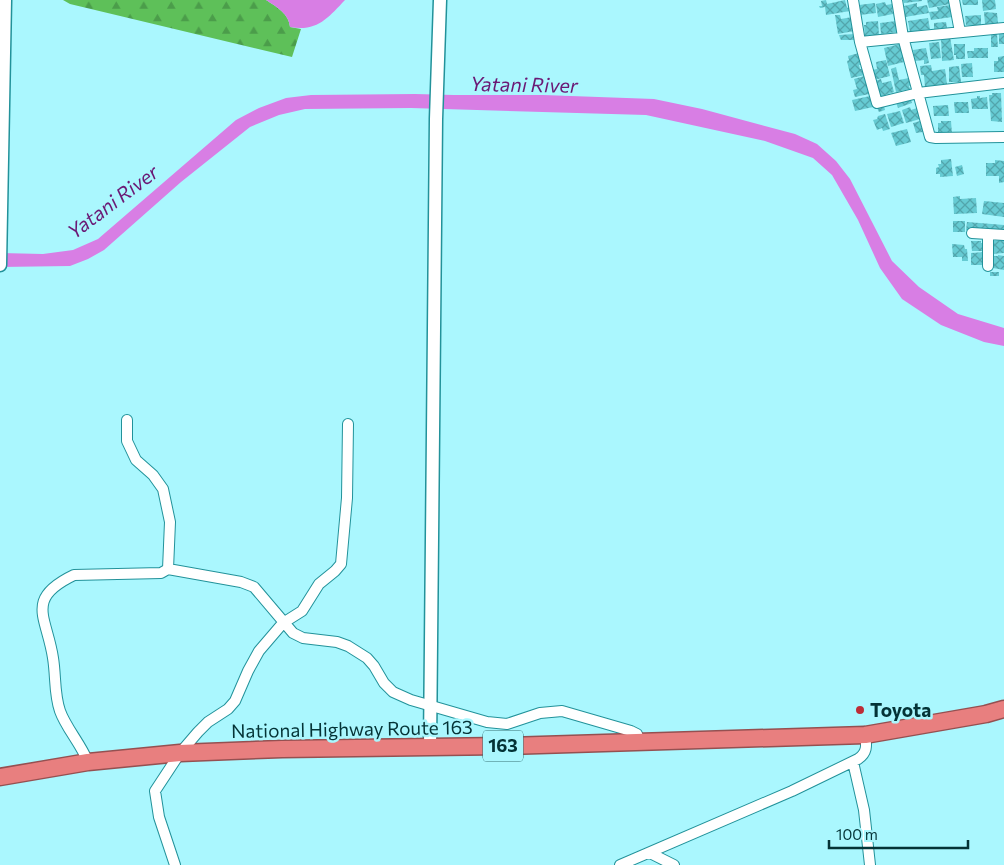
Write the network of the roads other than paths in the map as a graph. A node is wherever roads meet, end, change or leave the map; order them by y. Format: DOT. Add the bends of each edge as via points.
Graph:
graph roads {
  1 [pos="5,0"];
  2 [pos="440,0"];
  3 [pos="853,0"];
  4 [pos="897,0"];
  5 [pos="954,0"];
  6 [pos="1004,28"];
  7 [pos="960,32"];
  8 [pos="903,37"];
  9 [pos="860,42"];
  10 [pos="1004,84"];
  11 [pos="918,93"];
  12 [pos="1004,137"];
  13 [pos="972,233"];
  14 [pos="988,235"];
  15 [pos="1004,235"];
  16 [pos="0,249"];
  17 [pos="0,265"];
  18 [pos="988,266"];
  19 [pos="127,420"];
  20 [pos="348,424"];
  21 [pos="168,569"];
  22 [pos="283,623"];
  23 [pos="429,706"];
  24 [pos="1004,709"];
  25 [pos="866,736"];
  26 [pos="640,742"];
  27 [pos="430,748"];
  28 [pos="180,753"];
  29 [pos="88,762"];
  30 [pos="853,762"];
  31 [pos="0,777"];
  32 [pos="650,853"];
  33 [pos="176,865"];
  34 [pos="620,865"];
  35 [pos="674,865"];
  36 [pos="870,865"];
  1 -- 16 [label="street"];
  2 -- 23 [label="street"];
  3 -- 9 [label="street"];
  4 -- 8 [label="street"];
  5 -- 7 [label="street"];
  6 -- 7 [label="street"];
  7 -- 8 [label="street"];
  8 -- 9 [label="street"];
  8 -- 11 [label="street"];
  9 -- 11 [label="street" via="877,103"];
  10 -- 11 [label="street"];
  11 -- 12 [label="street" via="930,137"];
  13 -- 14 [label="street"];
  14 -- 15 [label="street"];
  14 -- 18 [label="street"];
  16 -- 17 [label="street"];
  19 -- 21 [label="street" via="127,442 136,460 164,489 170,522"];
  20 -- 22 [label="street" via="347,498 341,564 319,584 302,611"];
  21 -- 22 [label="street" via="254,587"];
  21 -- 29 [label="street" via="161,573 74,575 50,589 44,600 42,614 52,652 54,687 60,712"];
  22 -- 23 [label="street" via="303,638 338,642 354,649 367,658 393,692"];
  22 -- 28 [label="street" via="259,651 228,709 208,722"];
  23 -- 26 [label="street" via="487,722 507,724 540,713 562,711 631,731 637,734"];
  23 -- 27 [label="street"];
  24 -- 25 [label="highway, National Highway Route 163 / 163"];
  25 -- 26 [label="highway, National Highway Route 163 / 163"];
  25 -- 30 [label="street" via="866,749"];
  26 -- 27 [label="highway, National Highway Route 163 / 163"];
  27 -- 28 [label="highway, National Highway Route 163 / 163"];
  28 -- 29 [label="highway, National Highway Route 163 / 163"];
  28 -- 33 [label="street" via="154,791 159,817"];
  29 -- 31 [label="highway, National Highway Route 163 / 163"];
  30 -- 32 [label="street"];
  30 -- 36 [label="street" via="864,810"];
  32 -- 34 [label="street"];
  32 -- 35 [label="street"];
}
